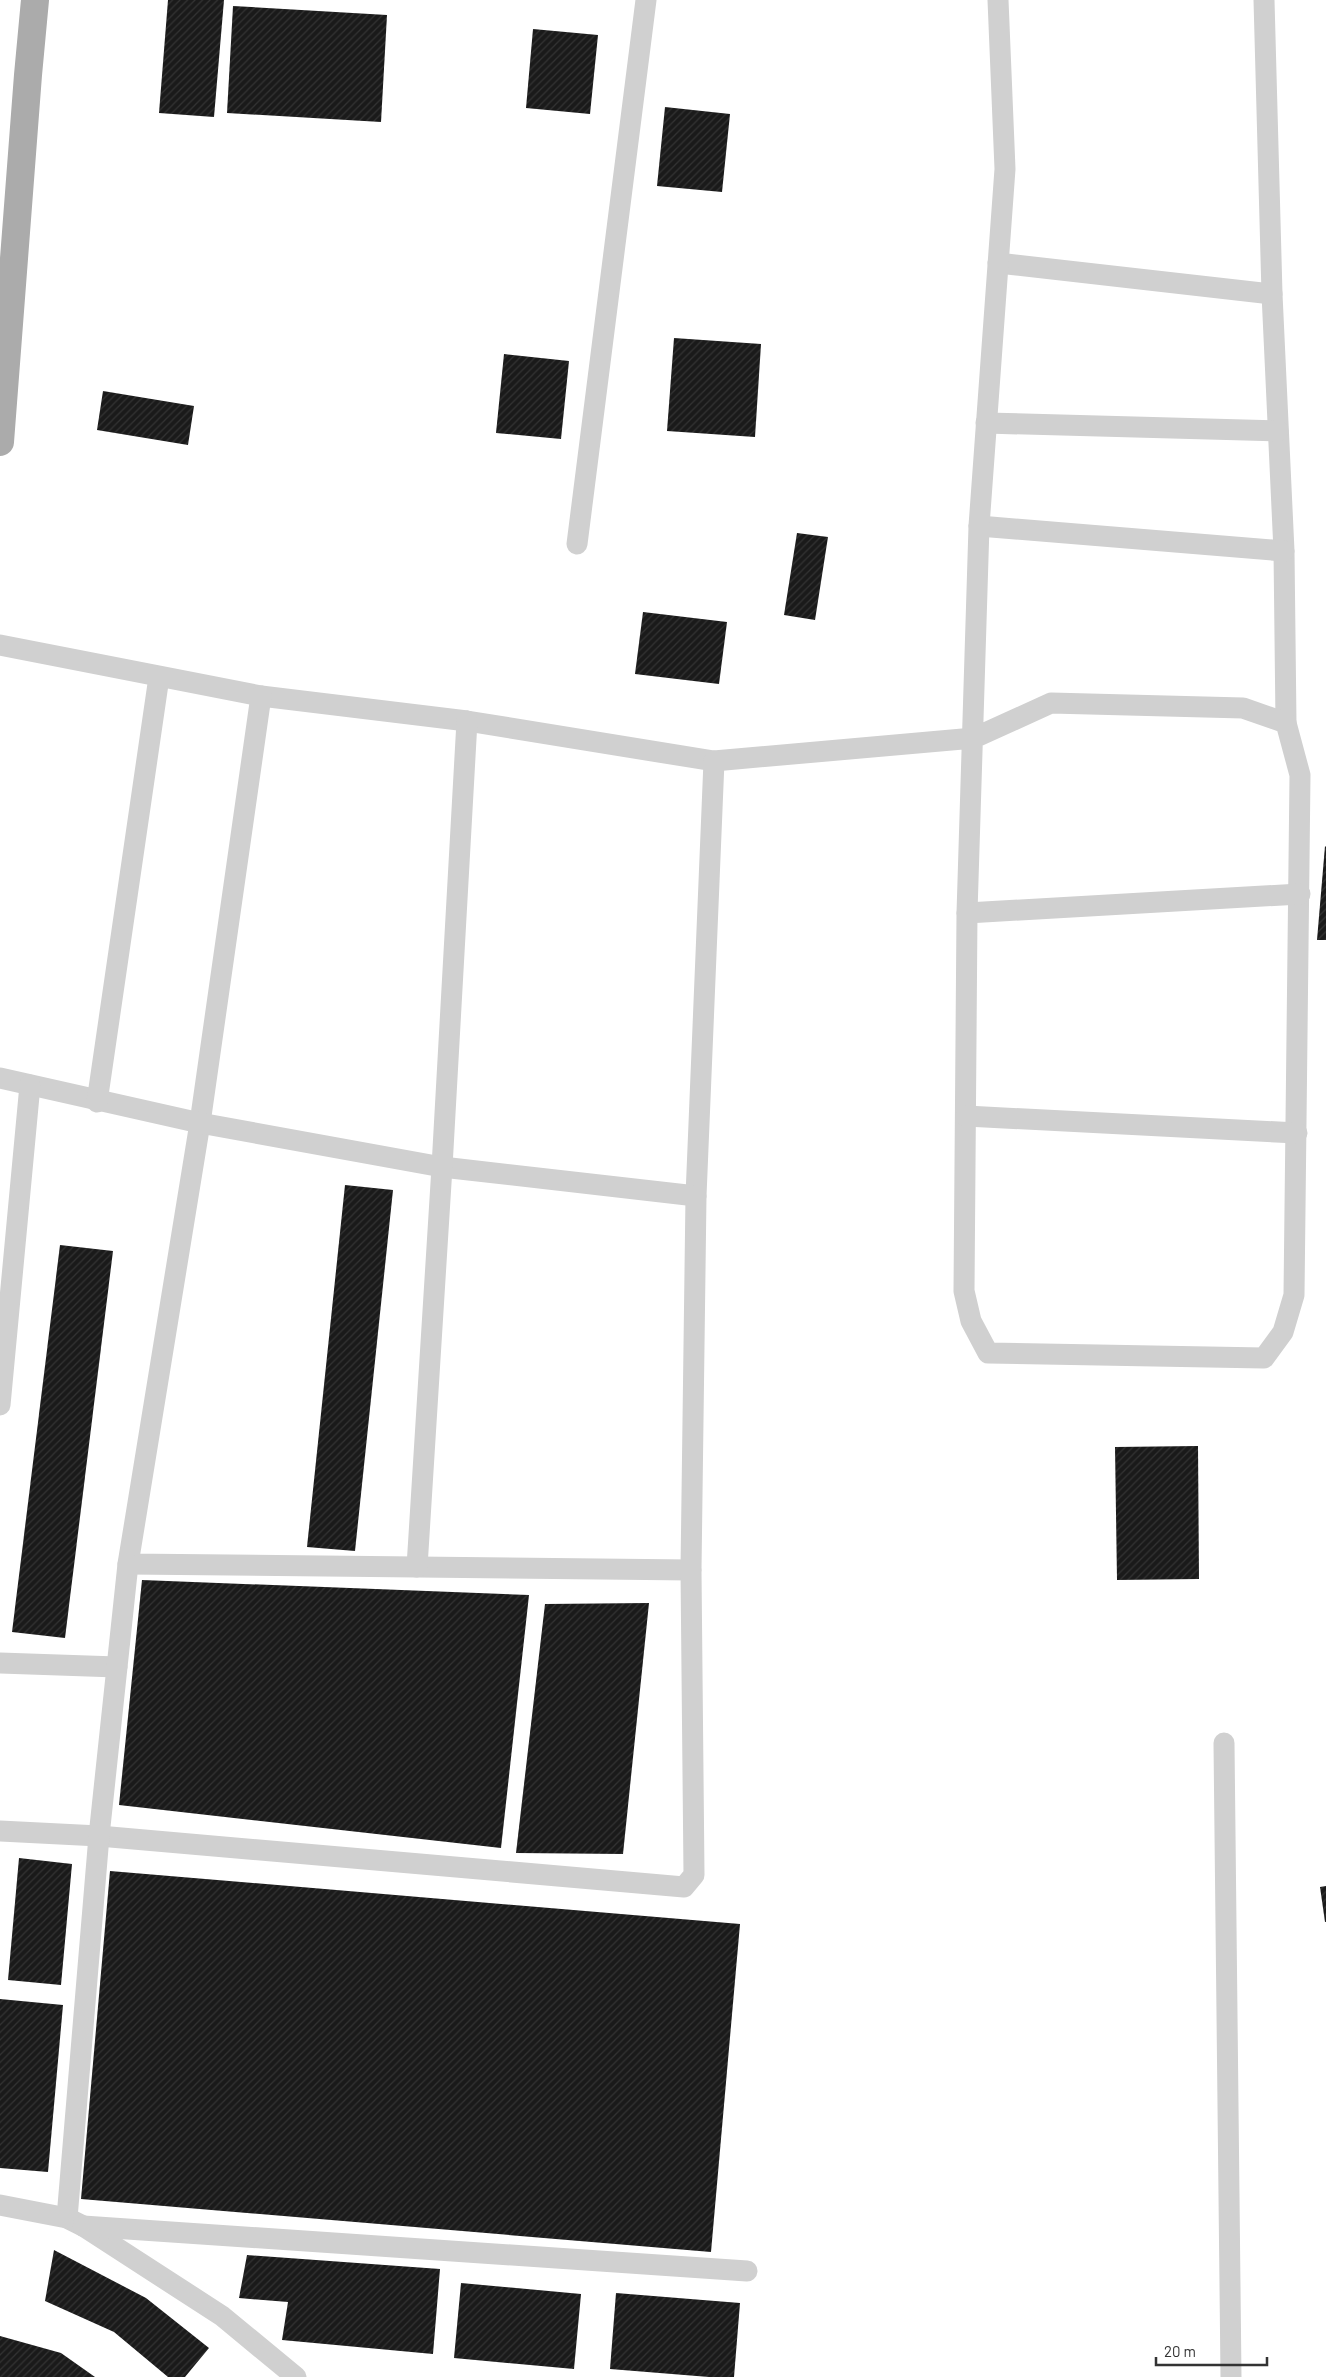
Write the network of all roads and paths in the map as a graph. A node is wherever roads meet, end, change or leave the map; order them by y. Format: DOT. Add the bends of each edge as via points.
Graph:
graph roads {
  1 [pos="35,0"];
  2 [pos="646,0"];
  3 [pos="998,0"];
  4 [pos="1264,0"];
  5 [pos="998,263"];
  6 [pos="1272,294"];
  7 [pos="986,423"];
  8 [pos="1278,431"];
  9 [pos="0,442"];
  10 [pos="979,526"];
  11 [pos="577,544"];
  12 [pos="1284,551"];
  13 [pos="0,645"];
  14 [pos="159,677"];
  15 [pos="261,696"];
  16 [pos="467,721"];
  17 [pos="1286,723"];
  18 [pos="974,738"];
  19 [pos="714,761"];
  20 [pos="1300,894"];
  21 [pos="967,913"];
  22 [pos="0,1078"];
  23 [pos="30,1085"];
  24 [pos="97,1102"];
  25 [pos="966,1116"];
  26 [pos="200,1123"];
  27 [pos="1297,1133"];
  28 [pos="442,1167"];
  29 [pos="696,1196"];
  30 [pos="0,1405"];
  31 [pos="128,1564"];
  32 [pos="416,1567"];
  33 [pos="691,1570"];
  34 [pos="0,1663"];
  35 [pos="116,1668"];
  36 [pos="1224,1743"];
  37 [pos="0,1830"];
  38 [pos="99,1836"];
  39 [pos="0,2205"];
  40 [pos="75,2222"];
  41 [pos="747,2271"];
  42 [pos="296,2377"];
  43 [pos="1231,2377"];
  1 -- 9 [label="main road"];
  2 -- 11 [label="lane"];
  3 -- 5 [label="lane" via="1005,169"];
  4 -- 6 [label="lane"];
  5 -- 6 [label="lane"];
  5 -- 7 [label="lane"];
  6 -- 8 [label="lane"];
  7 -- 8 [label="lane"];
  7 -- 10 [label="lane"];
  8 -- 12 [label="lane"];
  10 -- 12 [label="lane"];
  10 -- 18 [label="lane"];
  12 -- 17 [label="lane"];
  13 -- 14 [label="lane"];
  14 -- 15 [label="lane"];
  14 -- 24 [label="lane"];
  15 -- 16 [label="lane"];
  15 -- 26 [label="lane"];
  16 -- 19 [label="lane"];
  16 -- 28 [label="lane"];
  17 -- 18 [label="lane" via="1243,708 1051,703"];
  17 -- 20 [label="lane" via="1300,774"];
  18 -- 19 [label="lane"];
  18 -- 21 [label="lane"];
  19 -- 29 [label="lane"];
  20 -- 21 [label="lane"];
  20 -- 27 [label="lane"];
  21 -- 25 [label="lane"];
  22 -- 23 [label="lane"];
  23 -- 24 [label="lane"];
  23 -- 30 [label="lane"];
  24 -- 26 [label="lane"];
  25 -- 27 [label="lane"];
  25 -- 27 [label="lane" via="964,1291 971,1321 988,1353 1264,1358 1284,1332 1294,1295"];
  26 -- 28 [label="lane"];
  26 -- 31 [label="lane"];
  28 -- 29 [label="lane"];
  28 -- 32 [label="lane"];
  29 -- 33 [label="lane"];
  31 -- 32 [label="lane"];
  31 -- 35 [label="lane"];
  32 -- 33 [label="lane"];
  33 -- 38 [label="lane" via="694,1874 684,1887"];
  34 -- 35 [label="lane"];
  35 -- 38 [label="lane"];
  36 -- 43 [label="lane"];
  37 -- 38 [label="lane"];
  38 -- 40 [label="lane"];
  39 -- 40 [label="lane"];
  40 -- 41 [label="lane"];
  40 -- 42 [label="lane" via="222,2316"];
}
